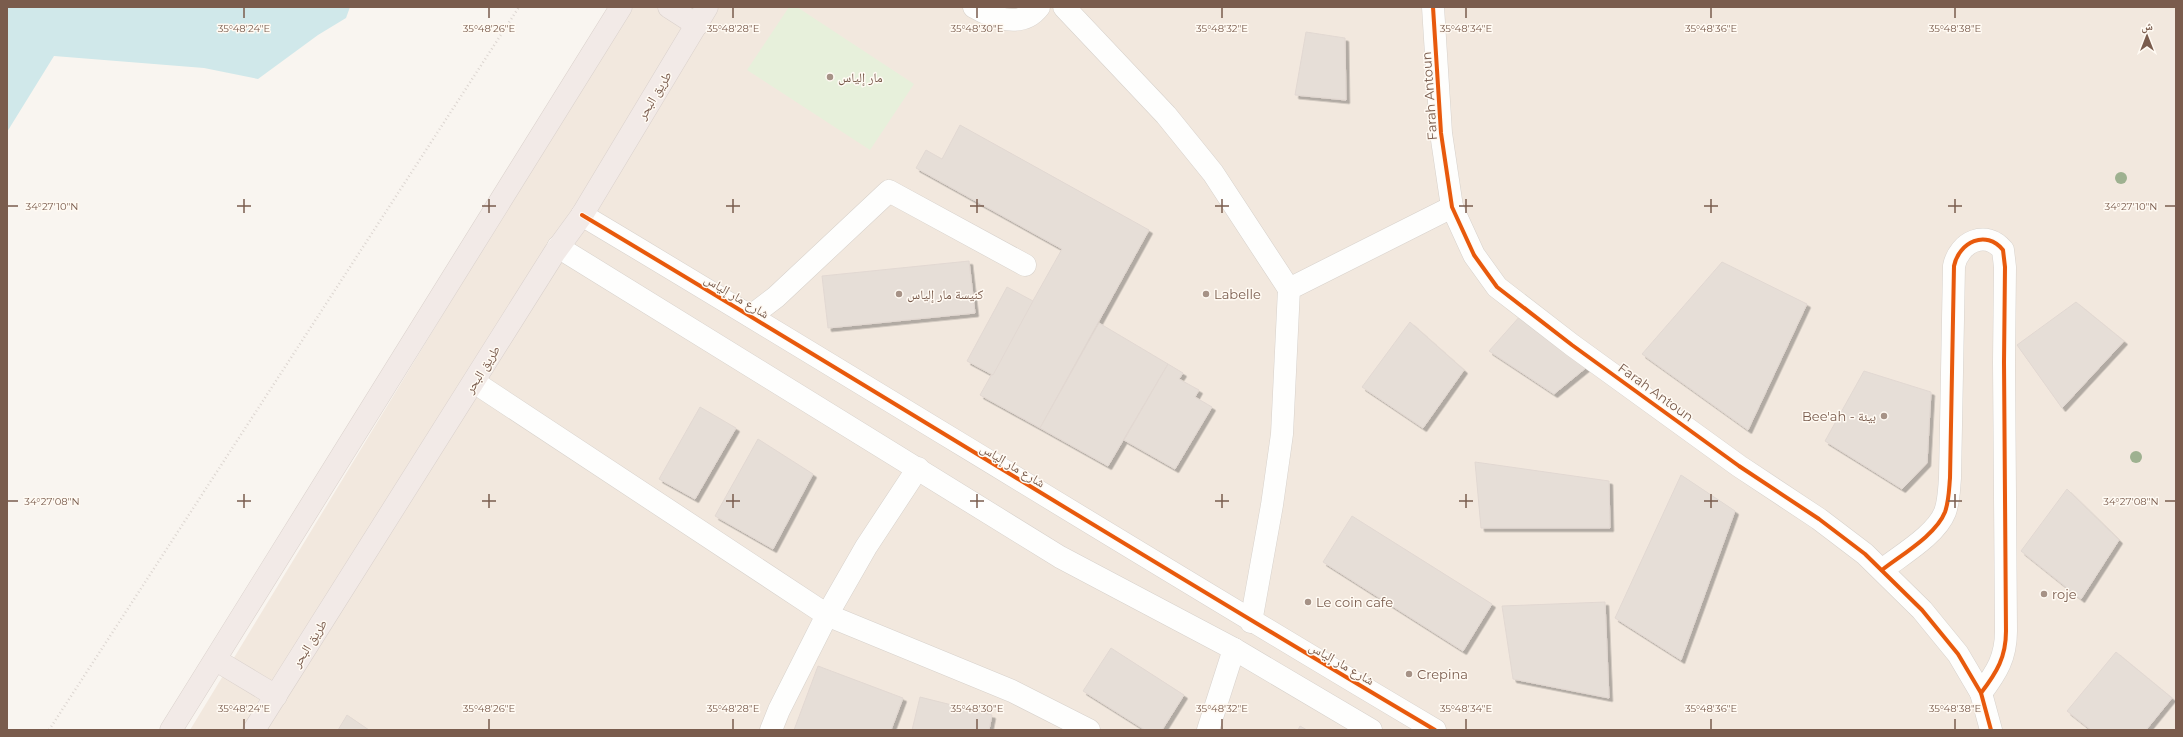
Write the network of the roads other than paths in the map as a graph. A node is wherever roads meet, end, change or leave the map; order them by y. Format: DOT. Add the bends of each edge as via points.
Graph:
graph roads {
  1 [pos="621,7"];
  2 [pos="669,7"];
  3 [pos="974,7"];
  4 [pos="1039,7"];
  5 [pos="1064,7"];
  6 [pos="1433,7"];
  7 [pos="702,16"];
  8 [pos="1452,207"];
  9 [pos="582,215"];
  10 [pos="558,248"];
  11 [pos="1025,265"];
  12 [pos="1289,289"];
  13 [pos="751,316"];
  14 [pos="474,382"];
  15 [pos="918,468"];
  16 [pos="1882,570"];
  17 [pos="827,615"];
  18 [pos="1251,622"];
  19 [pos="1234,649"];
  20 [pos="216,660"];
  21 [pos="1981,692"];
  22 [pos="276,696"];
  23 [pos="171,730"];
  24 [pos="254,730"];
  25 [pos="771,730"];
  26 [pos="1089,730"];
  27 [pos="1208,730"];
  28 [pos="1371,730"];
  29 [pos="1435,730"];
  30 [pos="1991,730"];
  1 -- 20 [label="highway"];
  2 -- 7 [label="highway"];
  3 -- 4 [label="street" via="991,17 1014,20"];
  5 -- 12 [label="street" via="1166,115 1213,173"];
  6 -- 8 [label="street, Farah Antoun" via="1441,133"];
  7 -- 9 [label="highway, طريق البحر"];
  8 -- 12 [label="street"];
  8 -- 16 [label="street, Farah Antoun" via="1474,255 1497,287 1739,466 1846,538"];
  9 -- 10 [label="highway, طريق البحر"];
  9 -- 13 [label="street, شارع مار إلياس"];
  10 -- 14 [label="highway, طريق البحر"];
  10 -- 15 [label="street"];
  11 -- 13 [label="street" via="889,191 776,297"];
  12 -- 18 [label="street" via="1282,434"];
  13 -- 18 [label="street, شارع مار إلياس"];
  14 -- 17 [label="street"];
  14 -- 22 [label="highway, طريق البحر"];
  15 -- 17 [label="street" via="866,547"];
  15 -- 19 [label="street" via="1060,557"];
  16 -- 21 [label="street, Farah Antoun" via="1940,631 1971,673"];
  16 -- 21 [label="street" via="1930,533 1945,512 1950,478 1954,266 1956,255 1968,244 1976,241 1994,242 2003,250 2005,267 2006,631 2003,658 1999,668"];
  17 -- 25 [label="street"];
  17 -- 26 [label="street" via="1012,691"];
  18 -- 29 [label="street, شارع مار إلياس"];
  19 -- 27 [label="street"];
  19 -- 28 [label="street"];
  20 -- 22 [label="highway"];
  20 -- 23 [label="highway"];
  21 -- 30 [label="street, Farah Antoun"];
  22 -- 24 [label="highway, طريق البحر"];
}
